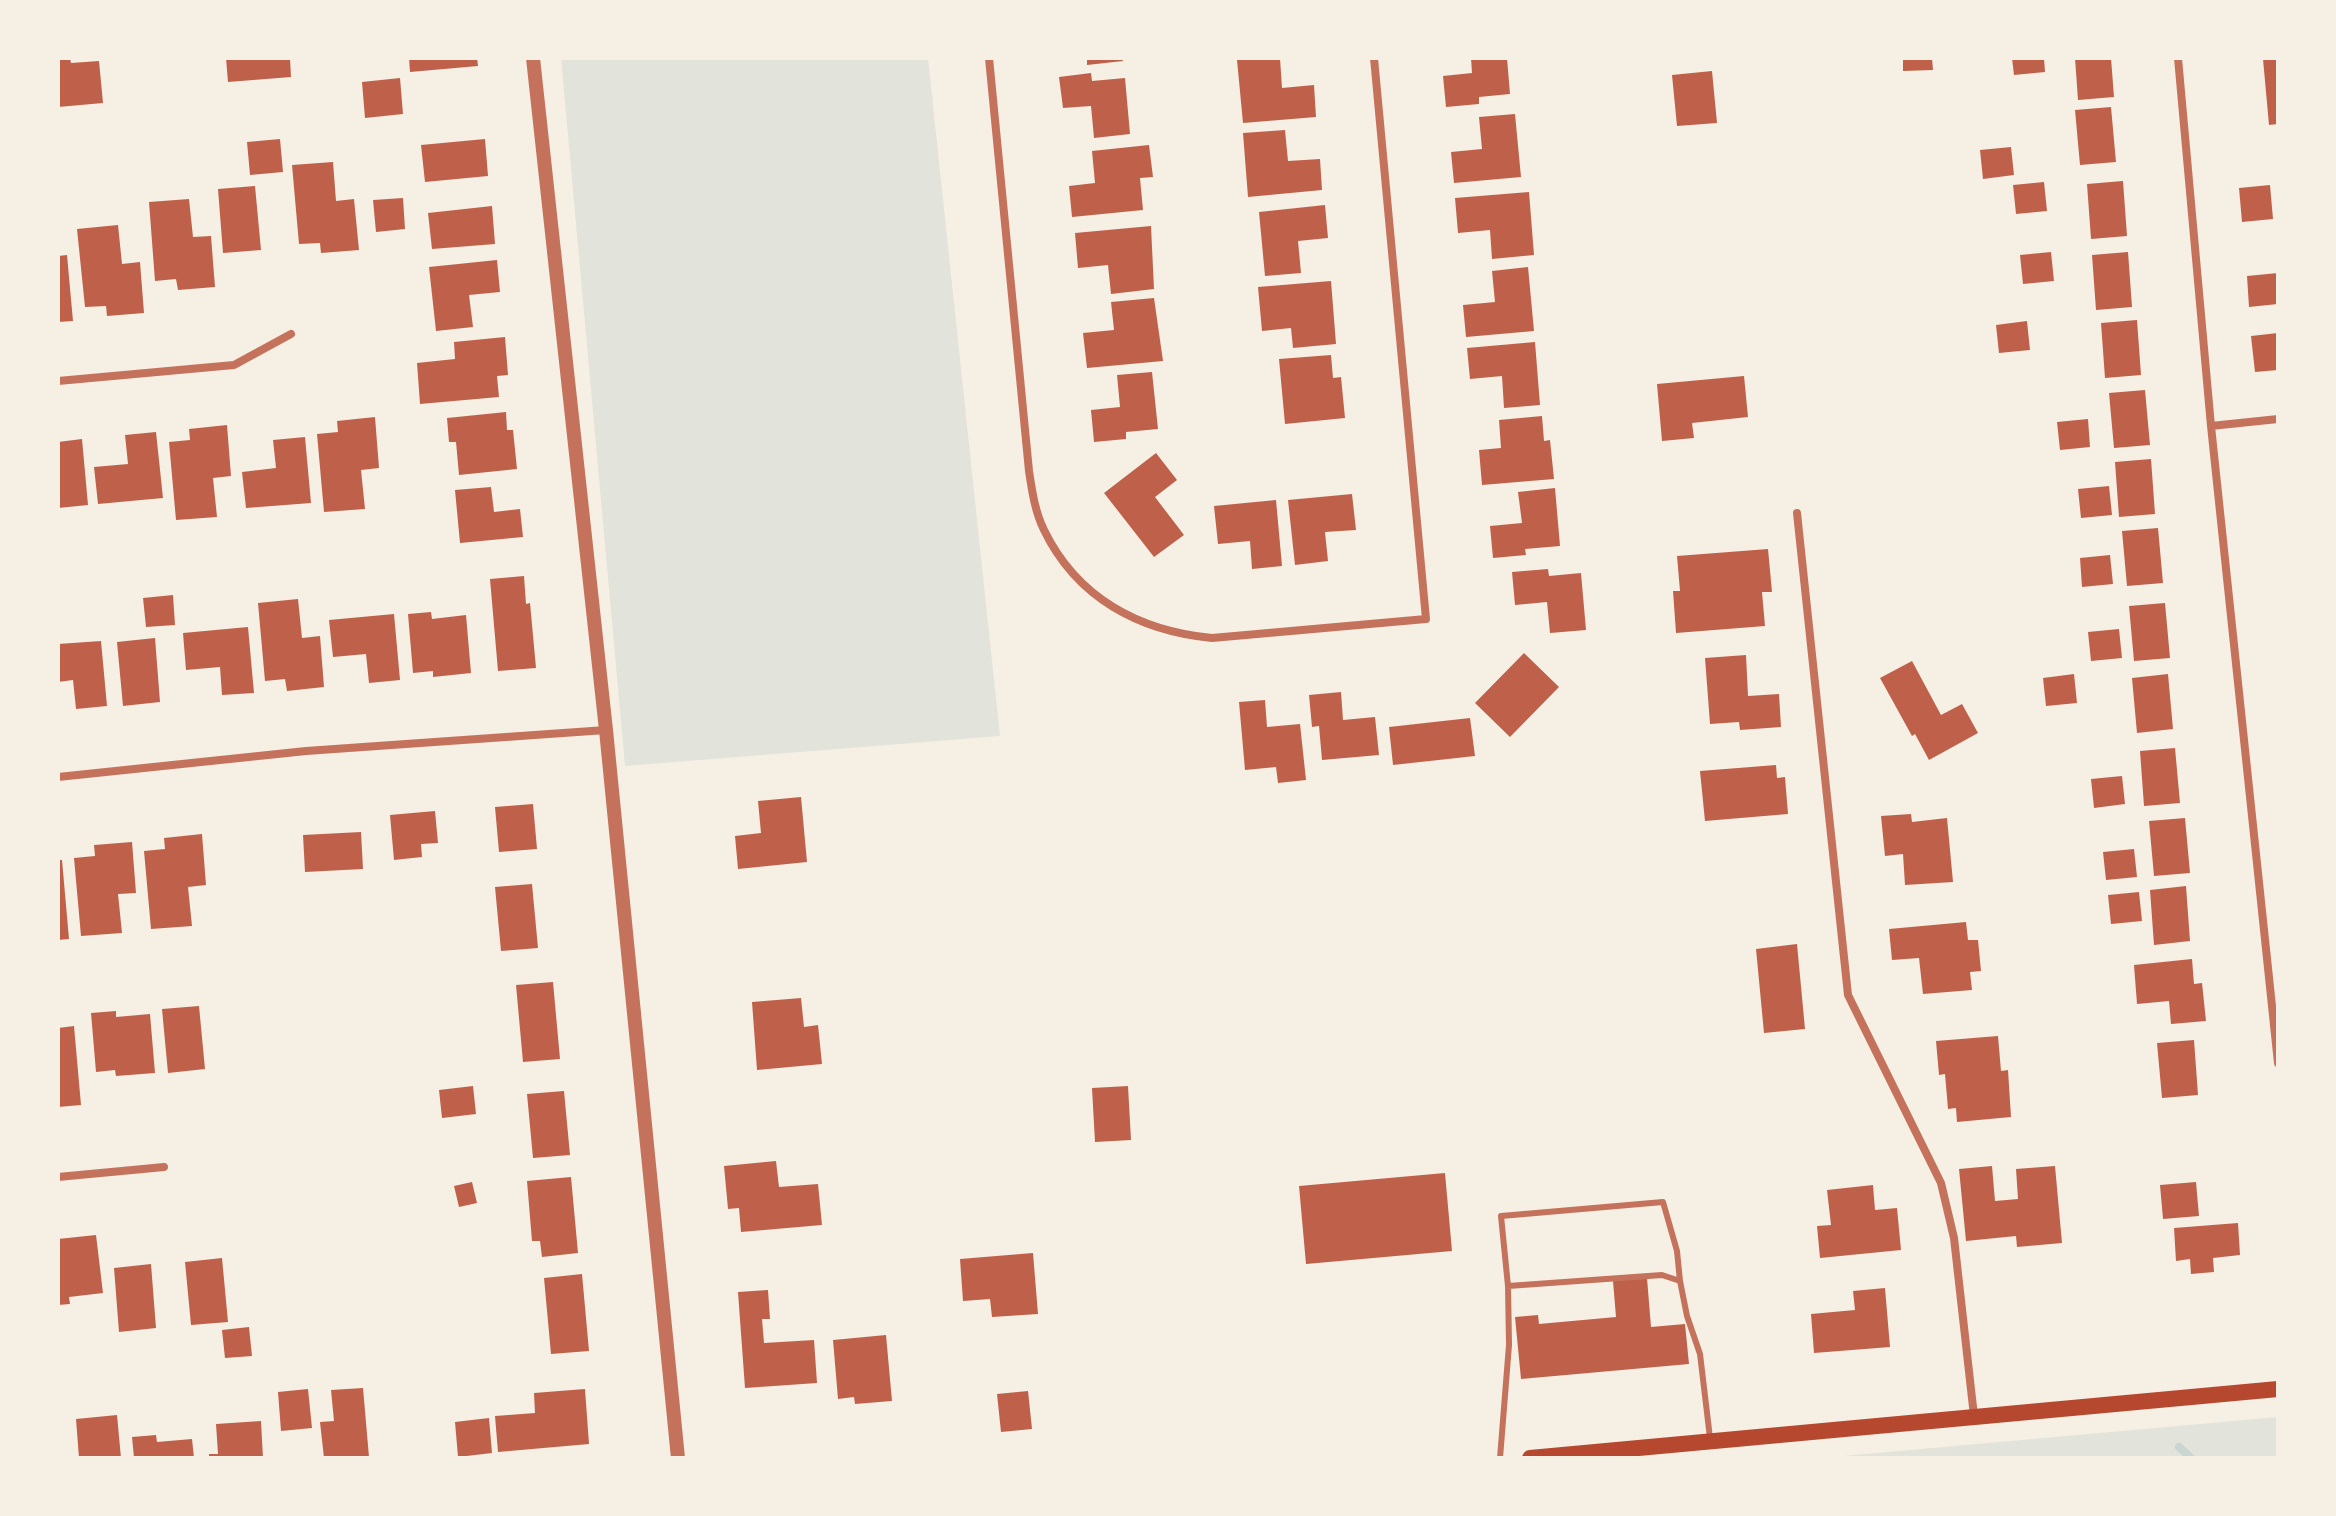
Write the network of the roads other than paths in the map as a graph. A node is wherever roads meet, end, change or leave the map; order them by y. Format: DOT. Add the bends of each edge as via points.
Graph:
graph roads {
  1 [pos="533,58"];
  2 [pos="989,58"];
  3 [pos="1374,58"];
  4 [pos="2178,58"];
  5 [pos="291,334"];
  6 [pos="58,381"];
  7 [pos="2278,419"];
  8 [pos="2211,426"];
  9 [pos="1797,513"];
  10 [pos="606,730"];
  11 [pos="58,777"];
  12 [pos="2278,1063"];
  13 [pos="164,1167"];
  14 [pos="58,1177"];
  15 [pos="1680,1281"];
  16 [pos="1508,1286"];
  17 [pos="2278,1389"];
  18 [pos="1974,1417"];
  19 [pos="1710,1442"];
  20 [pos="678,1458"];
  21 [pos="1500,1458"];
  22 [pos="1530,1458"];
  1 -- 10 [label="street"];
  2 -- 3 [label="street" via="1029,471 1044,530 1085,587 1114,607 1150,627 1212,638 1426,619"];
  4 -- 8 [label="street"];
  5 -- 6 [label="street" via="234,365"];
  7 -- 8 [label="street"];
  8 -- 12 [label="street"];
  9 -- 18 [label="street" via="1848,995 1941,1183 1954,1238"];
  10 -- 11 [label="street" via="306,751"];
  10 -- 20 [label="street"];
  13 -- 14 [label="street"];
  15 -- 16 [label="lane" via="1662,1275"];
  15 -- 16 [label="lane" via="1663,1202 1501,1216"];
  15 -- 19 [label="lane" via="1700,1354"];
  16 -- 21 [label="lane"];
  17 -- 18 [label="main road"];
  18 -- 19 [label="main road"];
  19 -- 22 [label="main road"];
}
